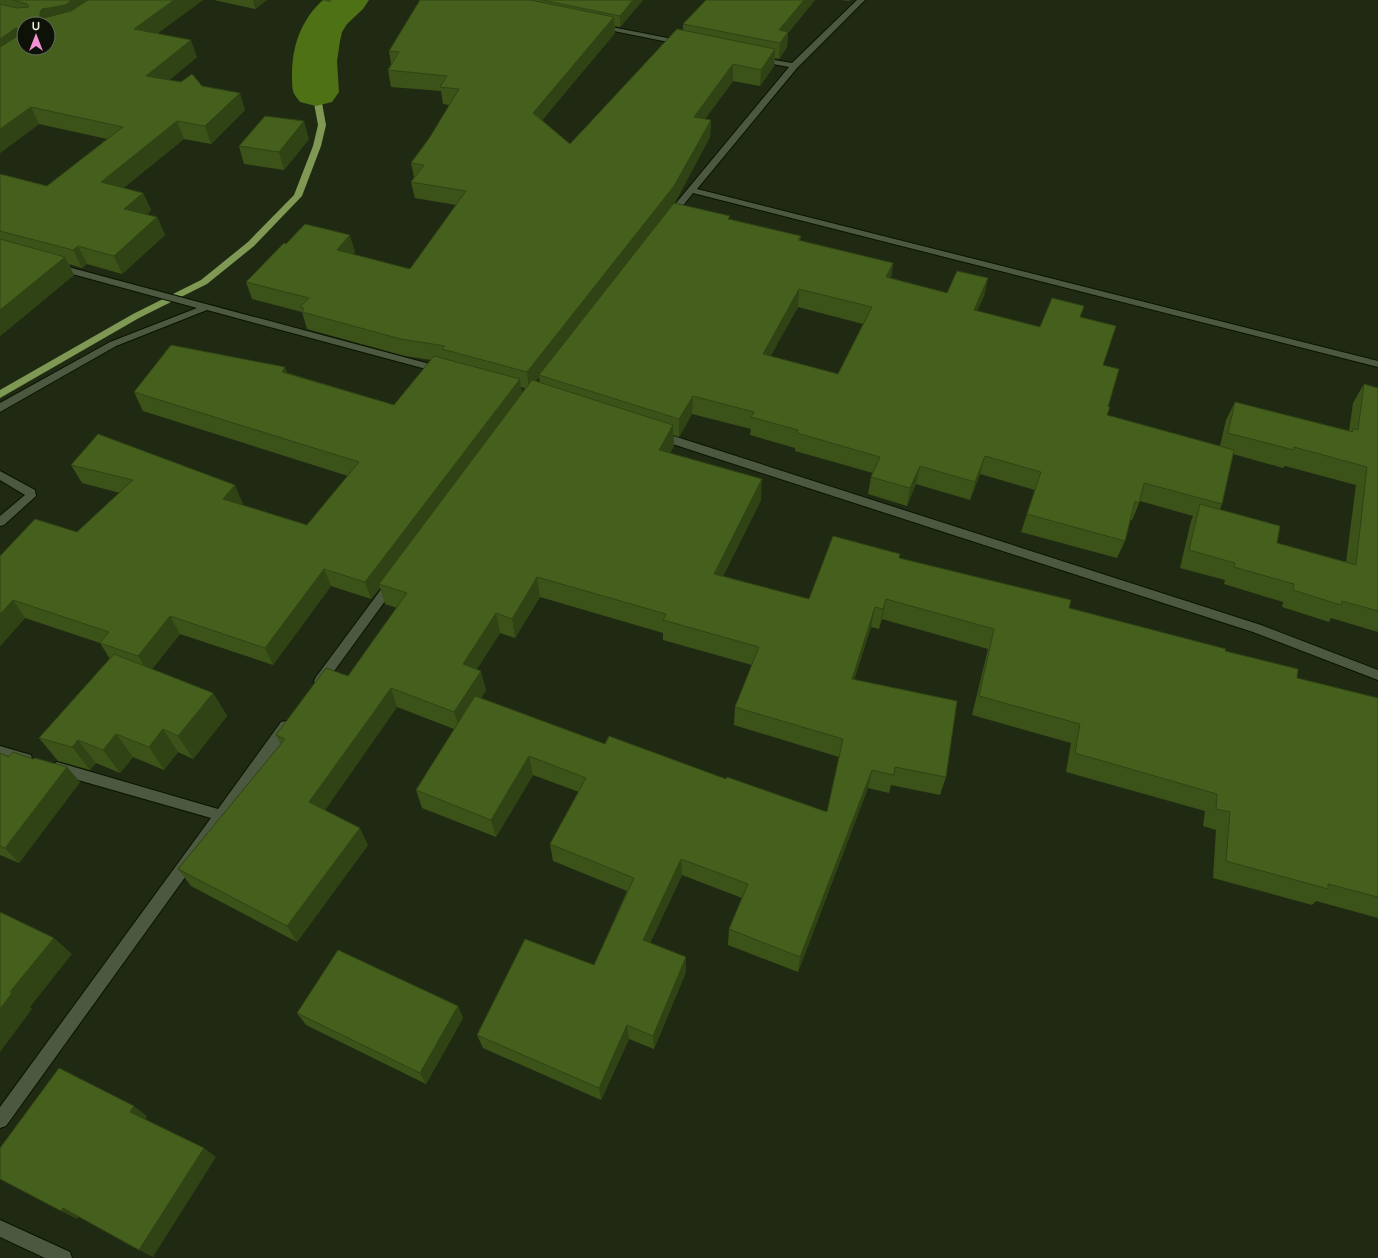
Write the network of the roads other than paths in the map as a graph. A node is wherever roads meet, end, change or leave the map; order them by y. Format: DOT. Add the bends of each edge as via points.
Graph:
graph roads {
  1 [pos="861,0"];
  2 [pos="594,25"];
  3 [pos="694,46"];
  4 [pos="748,57"];
  5 [pos="794,66"];
  6 [pos="692,190"];
  7 [pos="663,225"];
  8 [pos="45,264"];
  9 [pos="207,307"];
  10 [pos="1378,364"];
  11 [pos="449,372"];
  12 [pos="0,408"];
  13 [pos="646,432"];
  14 [pos="0,475"];
  15 [pos="0,522"];
  16 [pos="400,573"];
  17 [pos="1378,675"];
  18 [pos="315,688"];
  19 [pos="291,720"];
  20 [pos="0,752"];
  21 [pos="220,815"];
  22 [pos="0,1120"];
  23 [pos="0,1228"];
  24 [pos="64,1258"];
  1 -- 5 [label="street"];
  2 -- 3 [label="street"];
  4 -- 5 [label="street"];
  5 -- 6 [label="street"];
  6 -- 7 [label="street"];
  6 -- 10 [label="street"];
  8 -- 9 [label="street"];
  9 -- 11 [label="street"];
  9 -- 12 [label="street" via="113,344"];
  13 -- 17 [label="street" via="1257,628"];
  14 -- 15 [label="street" via="31,494"];
  16 -- 18 [label="street"];
  19 -- 21 [label="street"];
  20 -- 21 [label="street"];
  21 -- 22 [label="street"];
  23 -- 24 [label="street"];
}
